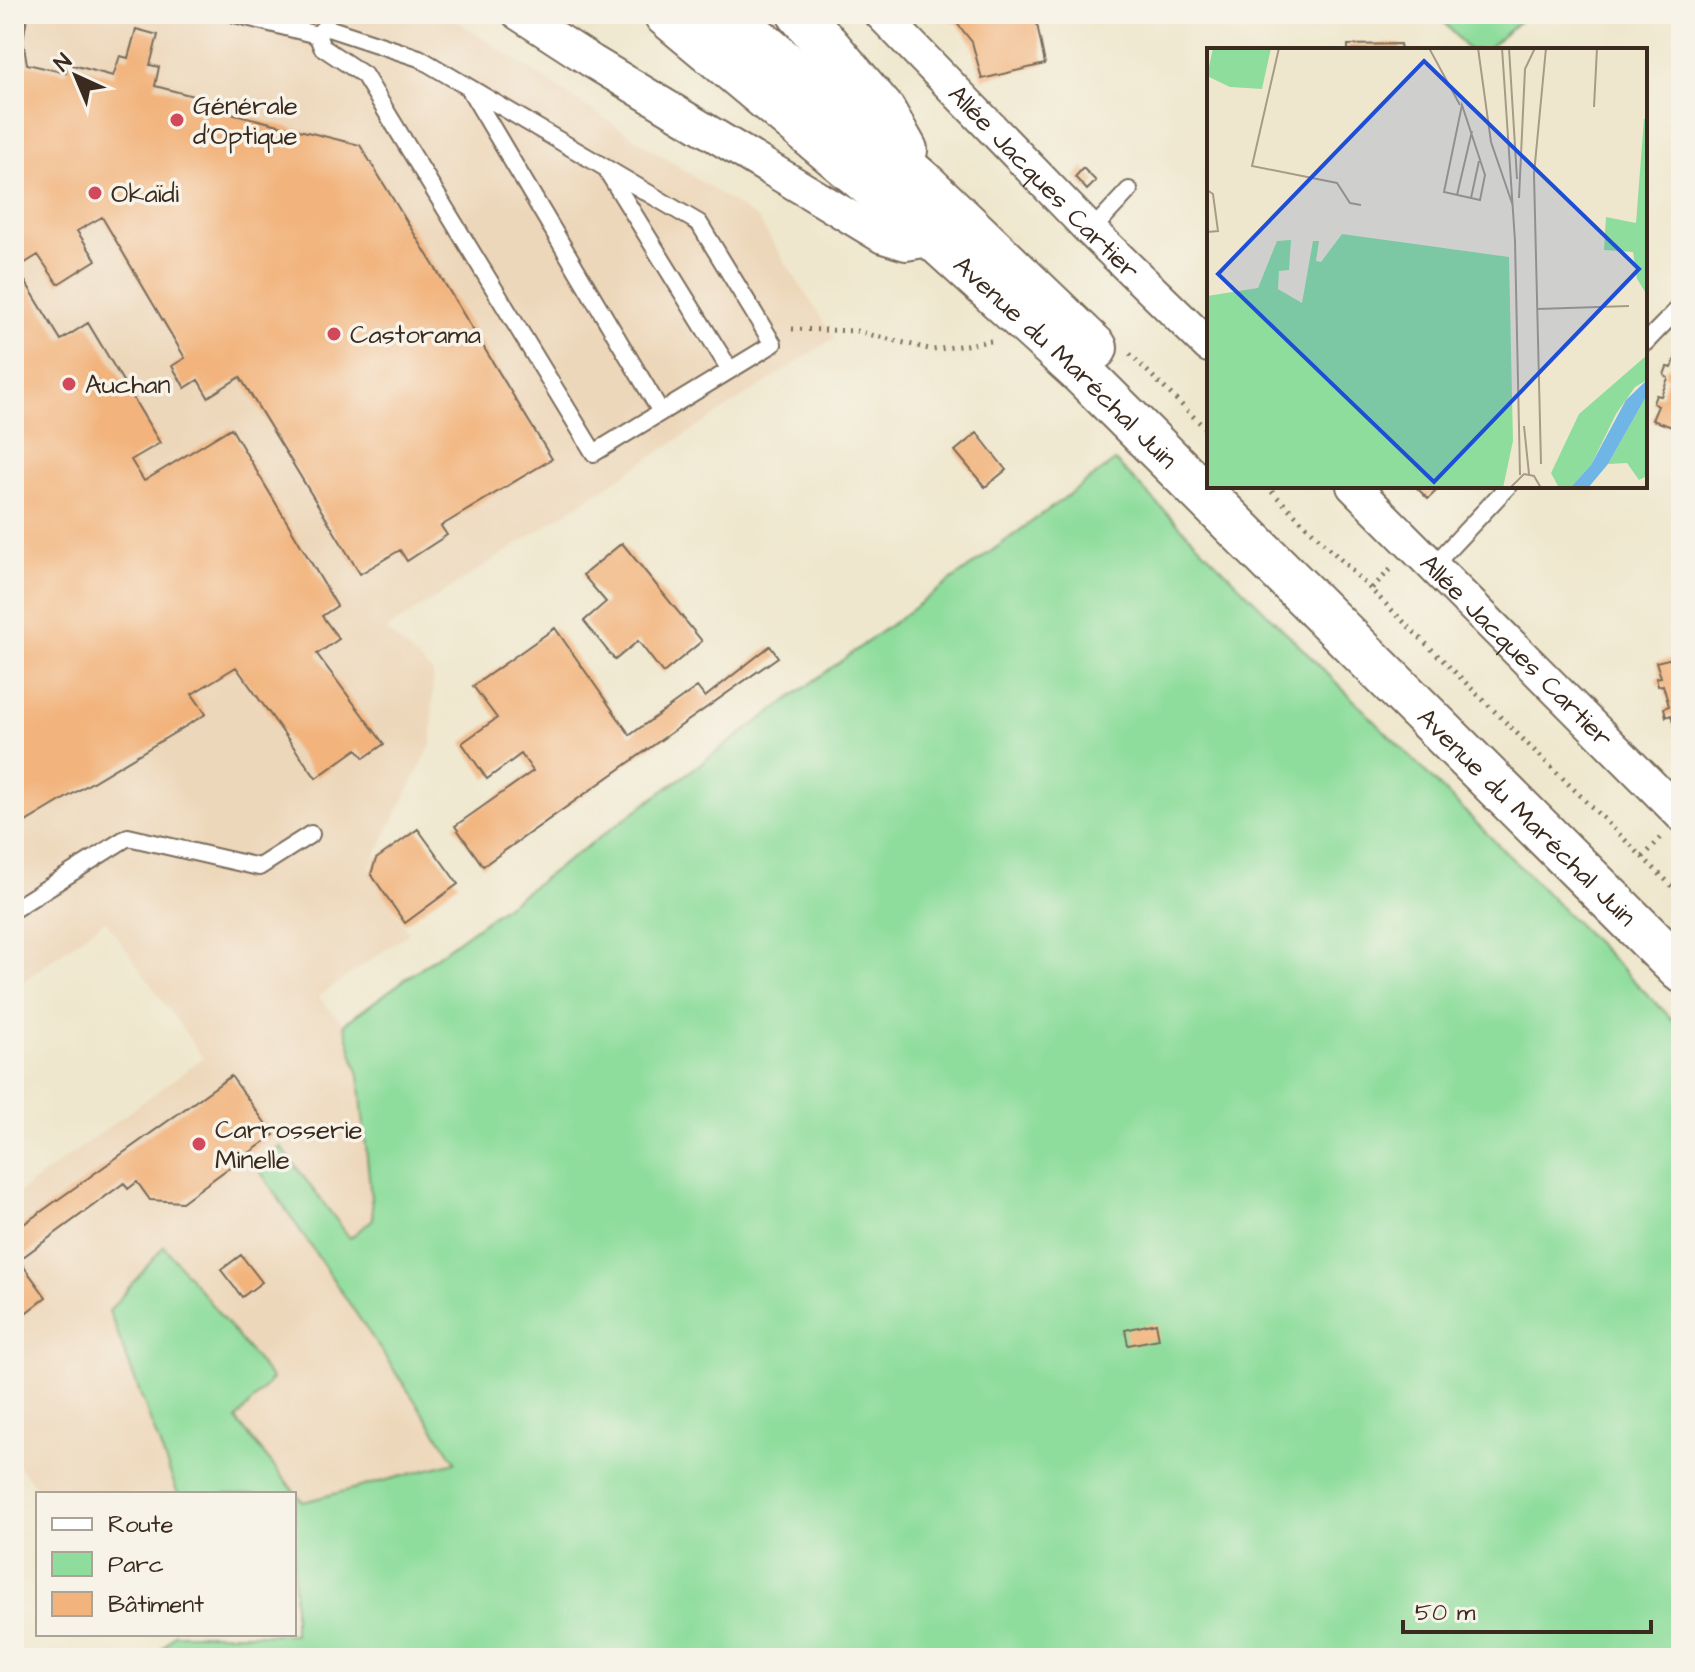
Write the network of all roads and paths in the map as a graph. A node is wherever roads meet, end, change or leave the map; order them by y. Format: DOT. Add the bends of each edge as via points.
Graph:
graph roads {
  1 [pos="235,14"];
  2 [pos="519,14"];
  3 [pos="666,14"];
  4 [pos="728,14"];
  5 [pos="800,14"];
  6 [pos="881,14"];
  7 [pos="317,35"];
  8 [pos="468,87"];
  9 [pos="609,172"];
  10 [pos="924,184"];
  11 [pos="1129,190"];
  12 [pos="1091,231"];
  13 [pos="935,239"];
  14 [pos="1681,306"];
  15 [pos="763,328"];
  16 [pos="1002,339"];
  17 [pos="1647,341"];
  18 [pos="1207,344"];
  19 [pos="1120,345"];
  20 [pos="730,370"];
  21 [pos="661,412"];
  22 [pos="1207,430"];
  23 [pos="1207,468"];
  24 [pos="1228,488"];
  25 [pos="1268,488"];
  26 [pos="1355,488"];
  27 [pos="1506,488"];
  28 [pos="1434,565"];
  29 [pos="1681,815"];
  30 [pos="311,834"];
  31 [pos="1681,895"];
  32 [pos="14,909"];
  33 [pos="1681,933"];
  34 [pos="1681,970"];
  1 -- 7 [label="lane"];
  2 -- 13 [label="street" via="883,237 906,244"];
  3 -- 13 [label="main road, Avenue du Maréchal Juin"];
  4 -- 10 [label="main road, Avenue du Maréchal Juin"];
  5 -- 10 [label="main road" via="883,111"];
  6 -- 12 [label="street, Allée Jacques Cartier"];
  7 -- 8 [label="lane" via="325,27 419,58"];
  7 -- 21 [label="lane" via="322,47 364,75 594,453"];
  8 -- 9 [label="lane"];
  8 -- 21 [label="lane"];
  9 -- 15 [label="lane" via="699,223"];
  9 -- 20 [label="lane"];
  10 -- 23 [label="main road, Avenue du Maréchal Juin" via="1070,322"];
  11 -- 12 [label="lane"];
  12 -- 18 [label="street, Allée Jacques Cartier"];
  13 -- 34 [label="main road, Avenue du Maréchal Juin" via="1091,382"];
  14 -- 17 [label="lane"];
  15 -- 16 [label="path" via="856,331 933,350"];
  15 -- 20 [label="lane" via="773,344"];
  19 -- 22 [label="path"];
  20 -- 21 [label="lane"];
  24 -- 33 [label="main road, Avenue du Maréchal Juin"];
  25 -- 31 [label="path"];
  26 -- 28 [label="street, Allée Jacques Cartier"];
  27 -- 28 [label="lane"];
  28 -- 29 [label="street, Allée Jacques Cartier"];
  30 -- 32 [label="lane" via="259,867 128,837"];
}
